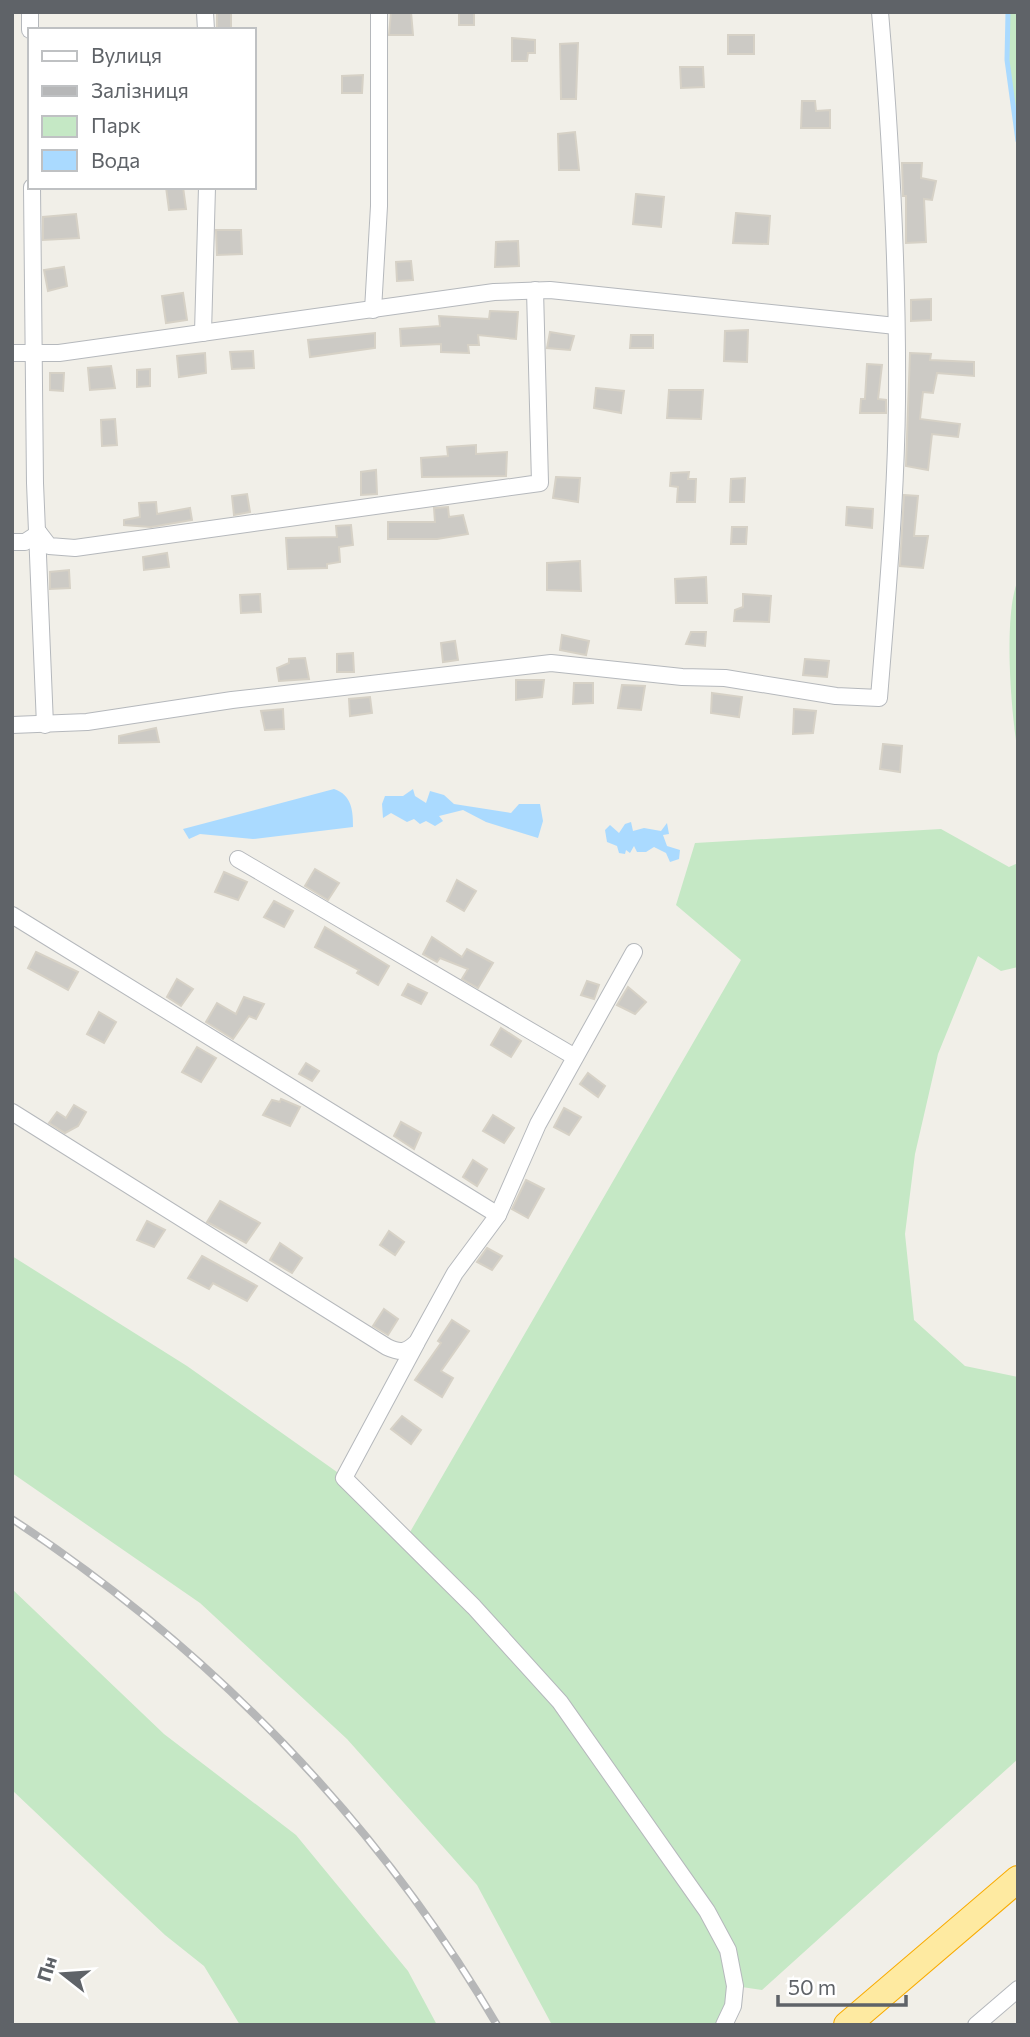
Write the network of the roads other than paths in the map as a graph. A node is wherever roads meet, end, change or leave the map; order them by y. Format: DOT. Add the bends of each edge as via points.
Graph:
graph roads {
  1 [pos="379,12"];
  2 [pos="880,12"];
  3 [pos="32,189"];
  4 [pos="207,189"];
  5 [pos="535,290"];
  6 [pos="373,310"];
  7 [pos="896,326"];
  8 [pos="203,333"];
  9 [pos="12,353"];
  10 [pos="35,354"];
  11 [pos="39,533"];
  12 [pos="12,542"];
  13 [pos="12,725"];
  14 [pos="45,725"];
  15 [pos="238,859"];
  16 [pos="12,915"];
  17 [pos="634,953"];
  18 [pos="575,1057"];
  19 [pos="12,1112"];
  20 [pos="498,1215"];
  21 [pos="417,1342"];
  22 [pos="1018,1879"];
  23 [pos="1018,1989"];
  24 [pos="724,2025"];
  25 [pos="847,2025"];
  26 [pos="976,2025"];
  1 -- 6 [label="street" via="379,206"];
  2 -- 7 [label="street"];
  3 -- 10 [label="street"];
  4 -- 8 [label="street"];
  5 -- 6 [label="street"];
  5 -- 7 [label="street"];
  5 -- 11 [label="street" via="540,483 75,548 49,546"];
  6 -- 8 [label="street"];
  7 -- 14 [label="street" via="893,500 879,698 725,678 551,663"];
  8 -- 10 [label="street"];
  9 -- 10 [label="street"];
  10 -- 11 [label="street"];
  11 -- 12 [label="street" via="25,542"];
  11 -- 14 [label="street"];
  13 -- 14 [label="street"];
  15 -- 18 [label="street"];
  16 -- 20 [label="street"];
  17 -- 18 [label="street"];
  18 -- 20 [label="street" via="538,1124"];
  19 -- 21 [label="street" via="387,1347 399,1353 409,1351"];
  20 -- 21 [label="street" via="455,1273"];
  21 -- 24 [label="street" via="344,1478 560,1702 707,1911 728,1950 735,1986 733,2006"];
  22 -- 25 [label="highway"];
  23 -- 26 [label="street"];
}
